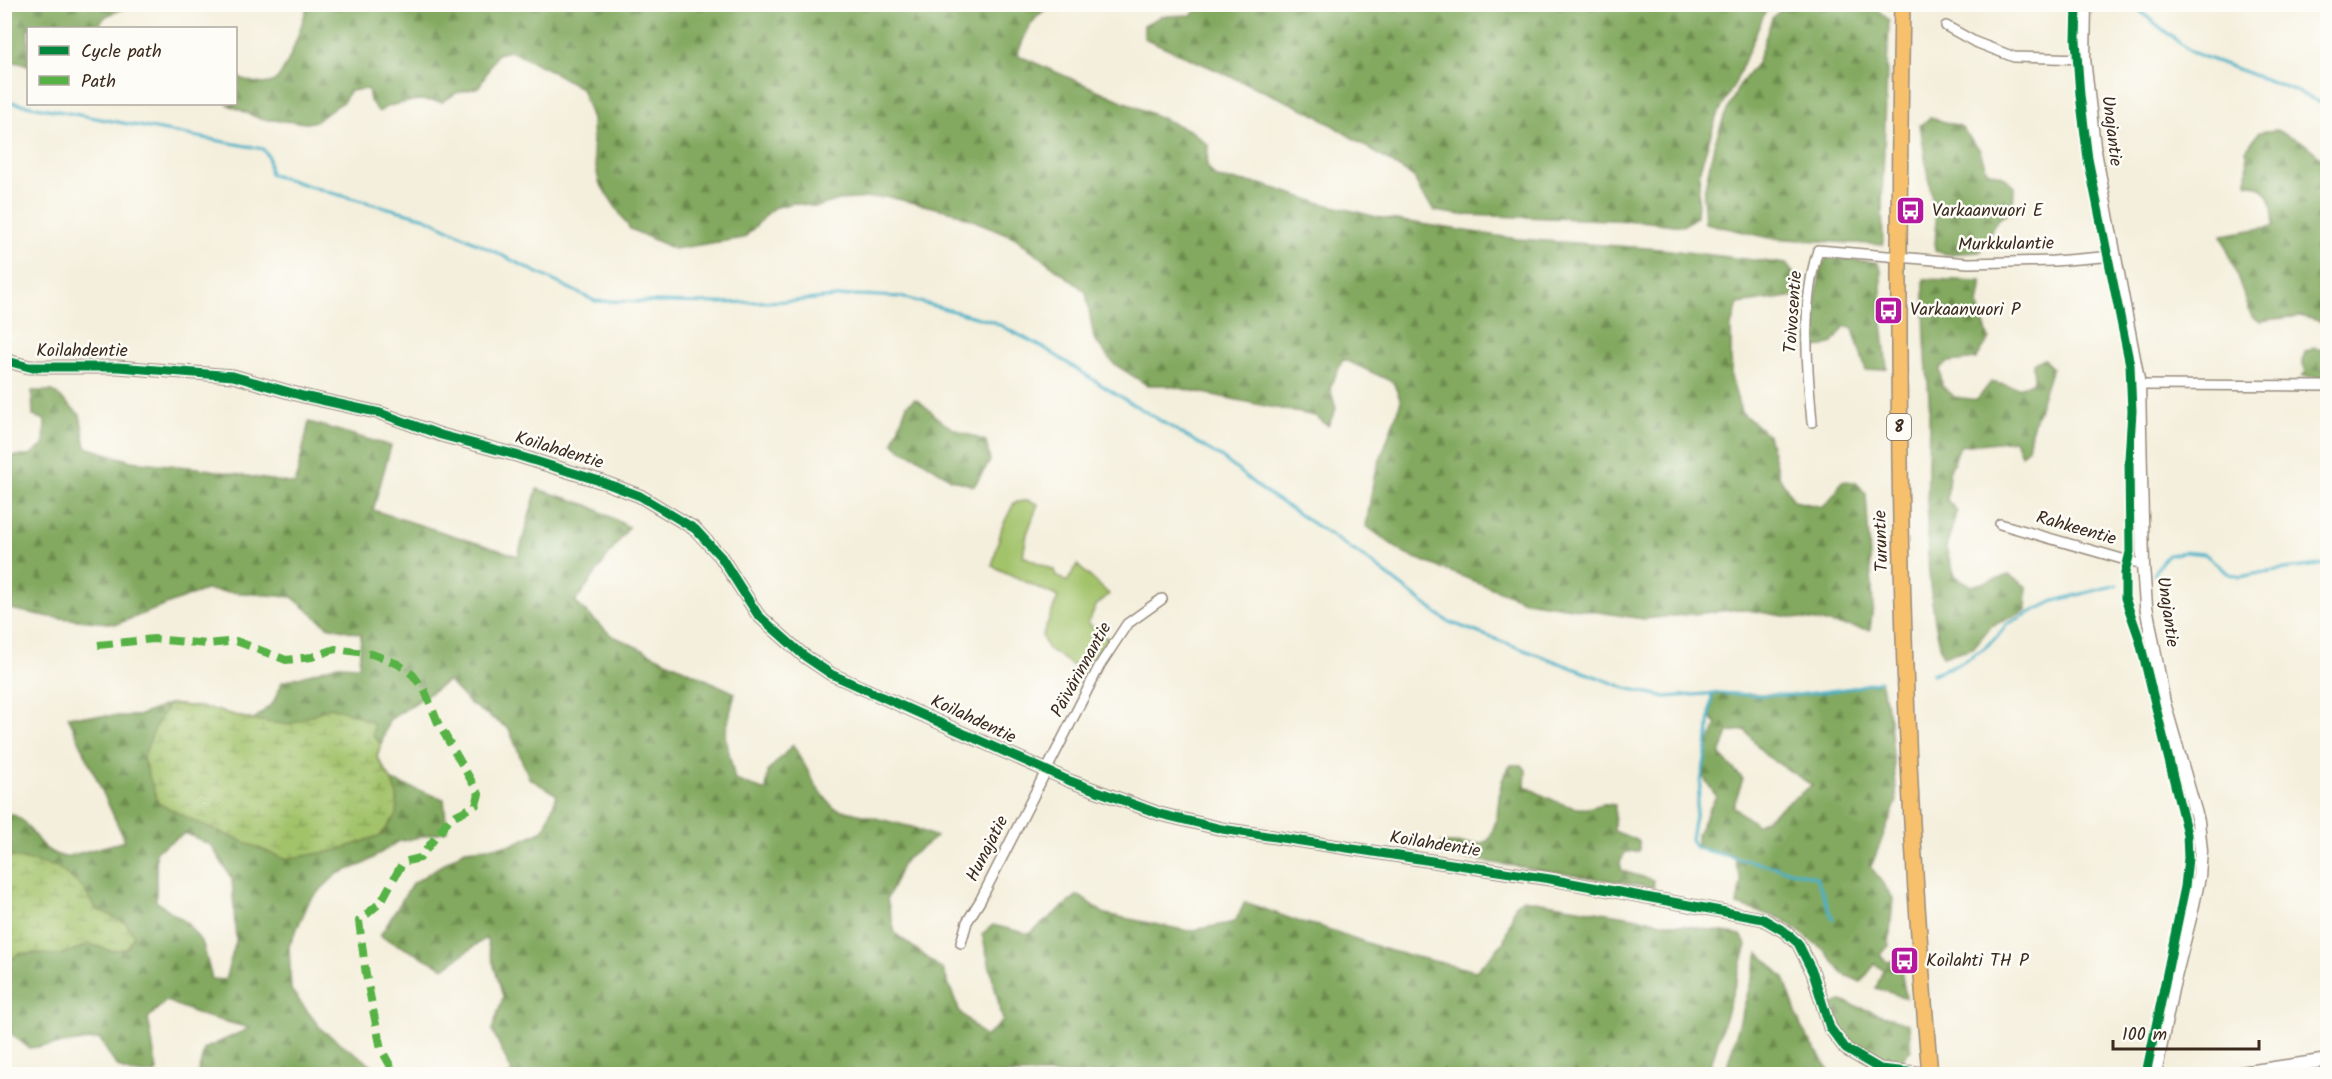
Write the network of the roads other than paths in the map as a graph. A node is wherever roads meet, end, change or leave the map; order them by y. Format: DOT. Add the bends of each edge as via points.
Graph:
graph roads {
  1 [pos="1902,4"];
  2 [pos="2085,4"];
  3 [pos="1946,26"];
  4 [pos="2084,59"];
  5 [pos="2115,256"];
  6 [pos="1898,257"];
  7 [pos="4,360"];
  8 [pos="2139,385"];
  9 [pos="2328,386"];
  10 [pos="1812,422"];
  11 [pos="2000,524"];
  12 [pos="2143,565"];
  13 [pos="1161,599"];
  14 [pos="1047,771"];
  15 [pos="962,943"];
  16 [pos="2328,1060"];
  17 [pos="2275,1071"];
  18 [pos="1928,1074"];
  19 [pos="1936,1074"];
  20 [pos="1958,1074"];
  21 [pos="2155,1074"];
  22 [pos="2234,1074"];
  1 -- 6 [label="highway, Turuntie / 8"];
  2 -- 4 [label="street, Unajantie"];
  3 -- 4 [label="street" via="2014,57"];
  4 -- 5 [label="street, Unajantie" via="2102,193"];
  5 -- 6 [label="street, Murkkulantie" via="1968,263"];
  5 -- 8 [label="street, Unajantie"];
  6 -- 10 [label="street, Toivosentie" via="1818,250 1811,270 1806,345"];
  6 -- 18 [label="highway, Turuntie / 8" via="1901,544"];
  7 -- 14 [label="street, Koilahdentie" via="29,367 118,367 233,376 380,413 640,496 695,529 721,556 758,615 831,674"];
  8 -- 9 [label="street"];
  8 -- 12 [label="street, Unajantie"];
  11 -- 12 [label="street, Rahkeentie"];
  12 -- 21 [label="street, Unajantie" via="2153,649 2164,702 2199,821 2201,851 2199,877"];
  13 -- 14 [label="street, Päivärinnantie" via="1127,624 1100,665"];
  14 -- 15 [label="street, Hunajatie" via="967,922"];
  14 -- 18 [label="street, Koilahdentie" via="1160,814 1222,829 1550,879 1763,920 1798,943 1813,973 1830,1028 1846,1049 1880,1069"];
  16 -- 17 [label="street"];
  17 -- 22 [label="street"];
  19 -- 20 [label="street"];
}
